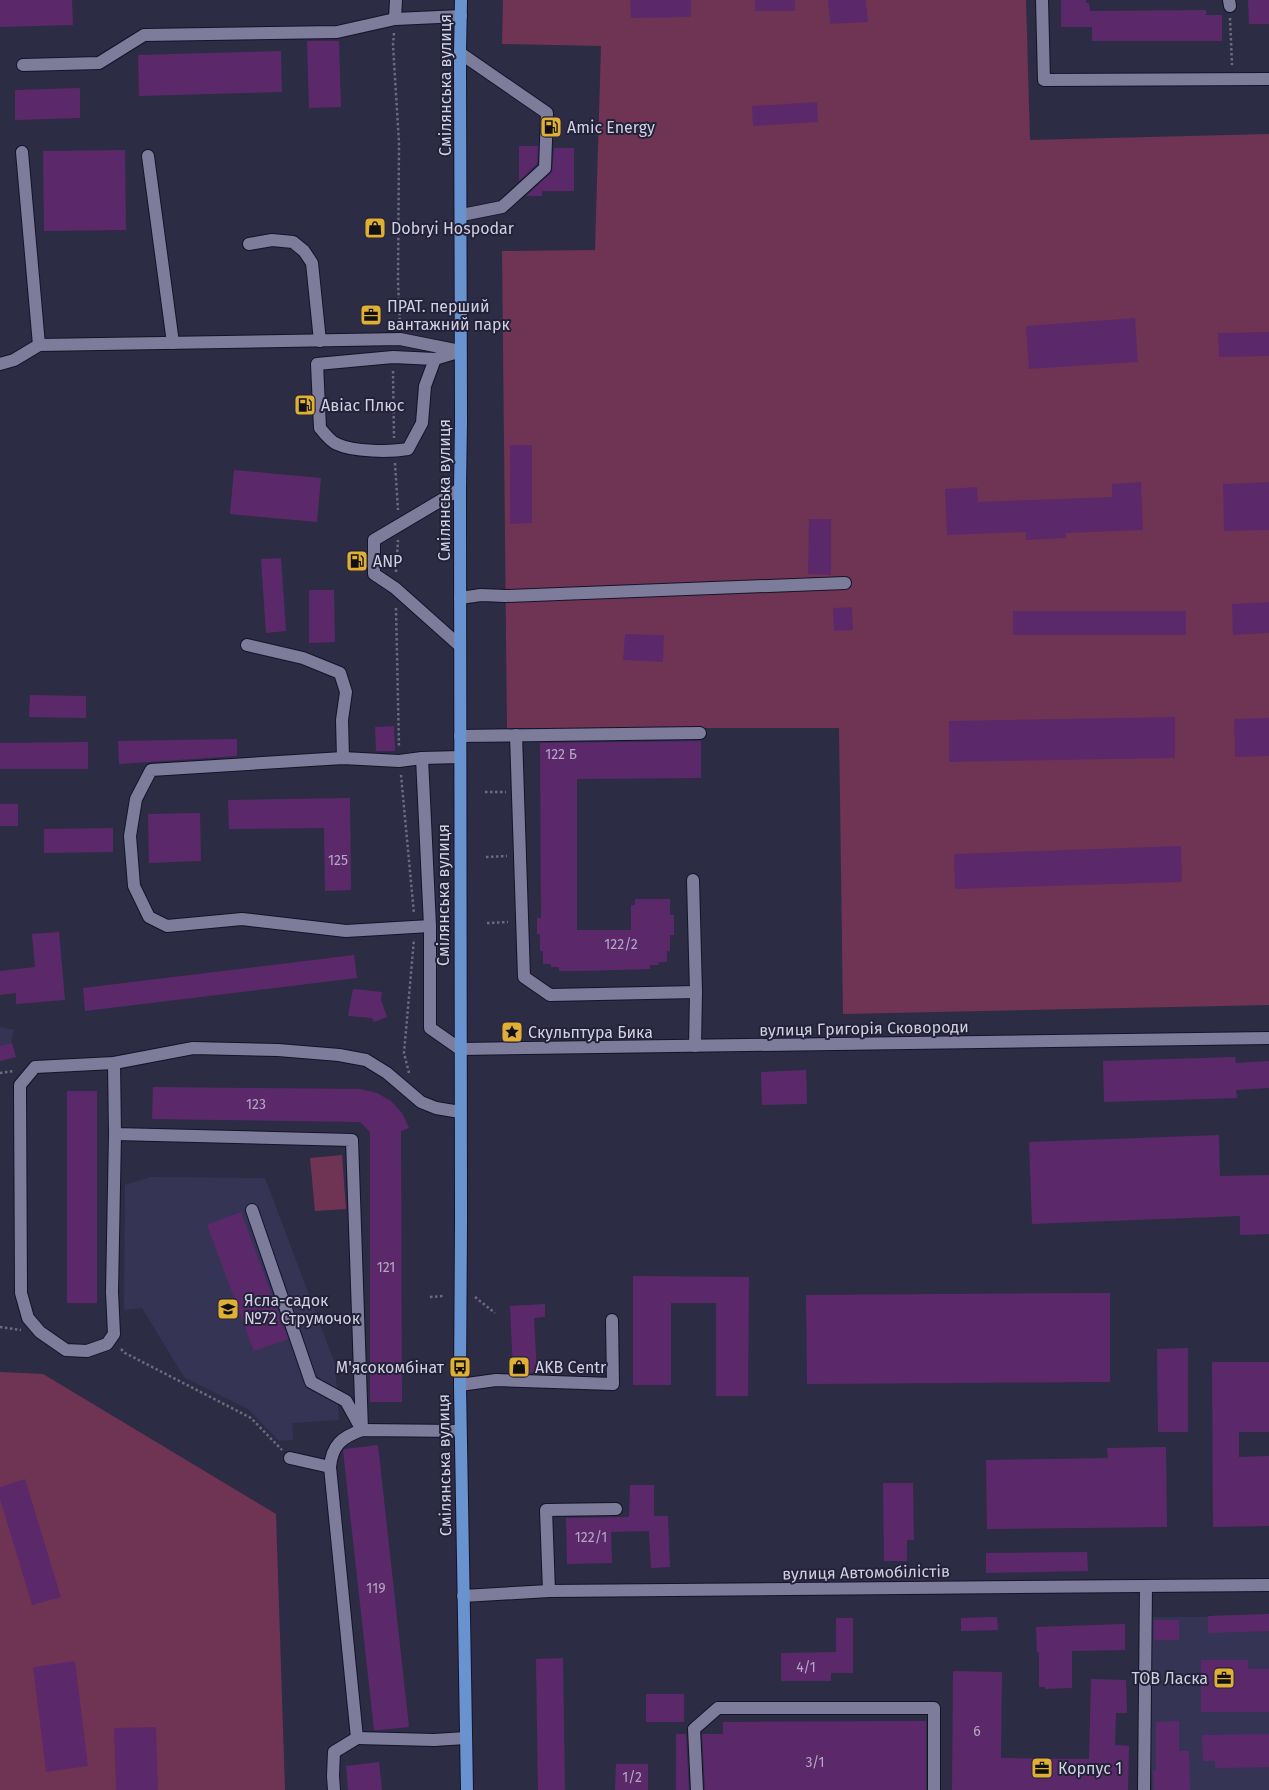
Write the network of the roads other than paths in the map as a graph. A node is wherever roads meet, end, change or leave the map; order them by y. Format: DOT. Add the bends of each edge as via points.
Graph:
graph roads {
  1 [pos="396,0"];
  2 [pos="461,0"];
  3 [pos="1042,0"];
  4 [pos="461,16"];
  5 [pos="395,19"];
  6 [pos="460,53"];
  7 [pos="23,65"];
  8 [pos="1269,79"];
  9 [pos="22,152"];
  10 [pos="148,156"];
  11 [pos="462,214"];
  12 [pos="250,244"];
  13 [pos="320,341"];
  14 [pos="173,343"];
  15 [pos="39,345"];
  16 [pos="460,351"];
  17 [pos="435,359"];
  18 [pos="0,364"];
  19 [pos="460,489"];
  20 [pos="845,583"];
  21 [pos="460,598"];
  22 [pos="247,645"];
  23 [pos="460,646"];
  24 [pos="700,733"];
  25 [pos="516,734"];
  26 [pos="460,736"];
  27 [pos="460,757"];
  28 [pos="343,758"];
  29 [pos="422,758"];
  30 [pos="693,880"];
  31 [pos="430,926"];
  32 [pos="696,992"];
  33 [pos="1269,1038"];
  34 [pos="695,1046"];
  35 [pos="460,1049"];
  36 [pos="114,1063"];
  37 [pos="460,1112"];
  38 [pos="115,1134"];
  39 [pos="252,1210"];
  40 [pos="612,1320"];
  41 [pos="460,1385"];
  42 [pos="362,1430"];
  43 [pos="460,1431"];
  44 [pos="290,1458"];
  45 [pos="330,1467"];
  46 [pos="616,1509"];
  47 [pos="1269,1585"];
  48 [pos="1146,1586"];
  49 [pos="549,1591"];
  50 [pos="463,1596"];
  51 [pos="357,1738"];
  52 [pos="466,1738"];
  53 [pos="334,1790"];
  54 [pos="467,1790"];
  55 [pos="697,1790"];
  56 [pos="934,1790"];
  57 [pos="1144,1790"];
  1 -- 5 [label="street"];
  2 -- 4 [label="main road, Смілянська вулиця"];
  3 -- 8 [label="street" via="1044,80"];
  4 -- 5 [label="street"];
  4 -- 6 [label="main road, Смілянська вулиця"];
  5 -- 7 [label="street" via="337,32 144,35 99,63"];
  6 -- 11 [label="main road, Смілянська вулиця"];
  6 -- 11 [label="street" via="546,113 545,168 502,207"];
  9 -- 15 [label="street"];
  10 -- 14 [label="street"];
  11 -- 16 [label="main road, Смілянська вулиця"];
  12 -- 13 [label="street" via="272,240 293,242 304,251 312,263"];
  13 -- 14 [label="street"];
  13 -- 16 [label="street" via="400,340"];
  14 -- 15 [label="street"];
  15 -- 18 [label="street" via="14,360"];
  16 -- 17 [label="street"];
  16 -- 19 [label="main road, Смілянська вулиця"];
  17 -- 17 [label="street" via="393,357 317,364 320,428 336,444 364,450 394,452 408,449 422,424 425,386"];
  19 -- 21 [label="main road, Смілянська вулиця"];
  19 -- 23 [label="street" via="374,540 374,574 395,588"];
  20 -- 21 [label="street"];
  21 -- 23 [label="main road, Смілянська вулиця"];
  22 -- 28 [label="street" via="303,658 340,673 346,692 342,720"];
  23 -- 26 [label="main road, Смілянська вулиця"];
  24 -- 25 [label="street"];
  25 -- 26 [label="street"];
  25 -- 32 [label="street" via="524,977 550,995"];
  26 -- 27 [label="main road, Смілянська вулиця"];
  27 -- 29 [label="street"];
  27 -- 35 [label="main road, Смілянська вулиця"];
  28 -- 29 [label="street" via="399,761"];
  28 -- 31 [label="street" via="151,770 136,799 130,836 134,886 149,916 167,926 242,919 346,931"];
  29 -- 31 [label="street"];
  30 -- 32 [label="street"];
  31 -- 35 [label="street" via="430,1028"];
  32 -- 34 [label="street"];
  33 -- 34 [label="street, вулиця Григорія Сковороди"];
  34 -- 35 [label="street, вулиця Григорія Сковороди"];
  35 -- 37 [label="main road, Смілянська вулиця"];
  36 -- 37 [label="street" via="193,1048 339,1055 366,1060 422,1102"];
  36 -- 38 [label="street"];
  36 -- 38 [label="street" via="35,1067 20,1085 21,1293 28,1318 40,1332 66,1350 87,1351 107,1344 114,1334"];
  37 -- 41 [label="main road, Смілянська вулиця"];
  38 -- 42 [label="street" via="352,1140"];
  39 -- 42 [label="street" via="312,1382 346,1401"];
  40 -- 41 [label="street" via="613,1384 496,1380"];
  41 -- 43 [label="main road, Смілянська вулиця"];
  42 -- 43 [label="street"];
  42 -- 45 [label="street" via="338,1444 331,1456"];
  43 -- 50 [label="main road, Смілянська вулиця"];
  44 -- 45 [label="street"];
  45 -- 51 [label="street"];
  46 -- 49 [label="street" via="546,1510"];
  47 -- 48 [label="street, вулиця Автомобілістів"];
  48 -- 49 [label="street, вулиця Автомобілістів"];
  48 -- 57 [label="street"];
  49 -- 50 [label="street, вулиця Автомобілістів"];
  50 -- 52 [label="main road, Смілянська вулиця"];
  51 -- 52 [label="street"];
  51 -- 53 [label="street" via="334,1752"];
  52 -- 54 [label="main road, Смілянська вулиця"];
  55 -- 56 [label="street" via="694,1729 718,1708 934,1708"];
}
